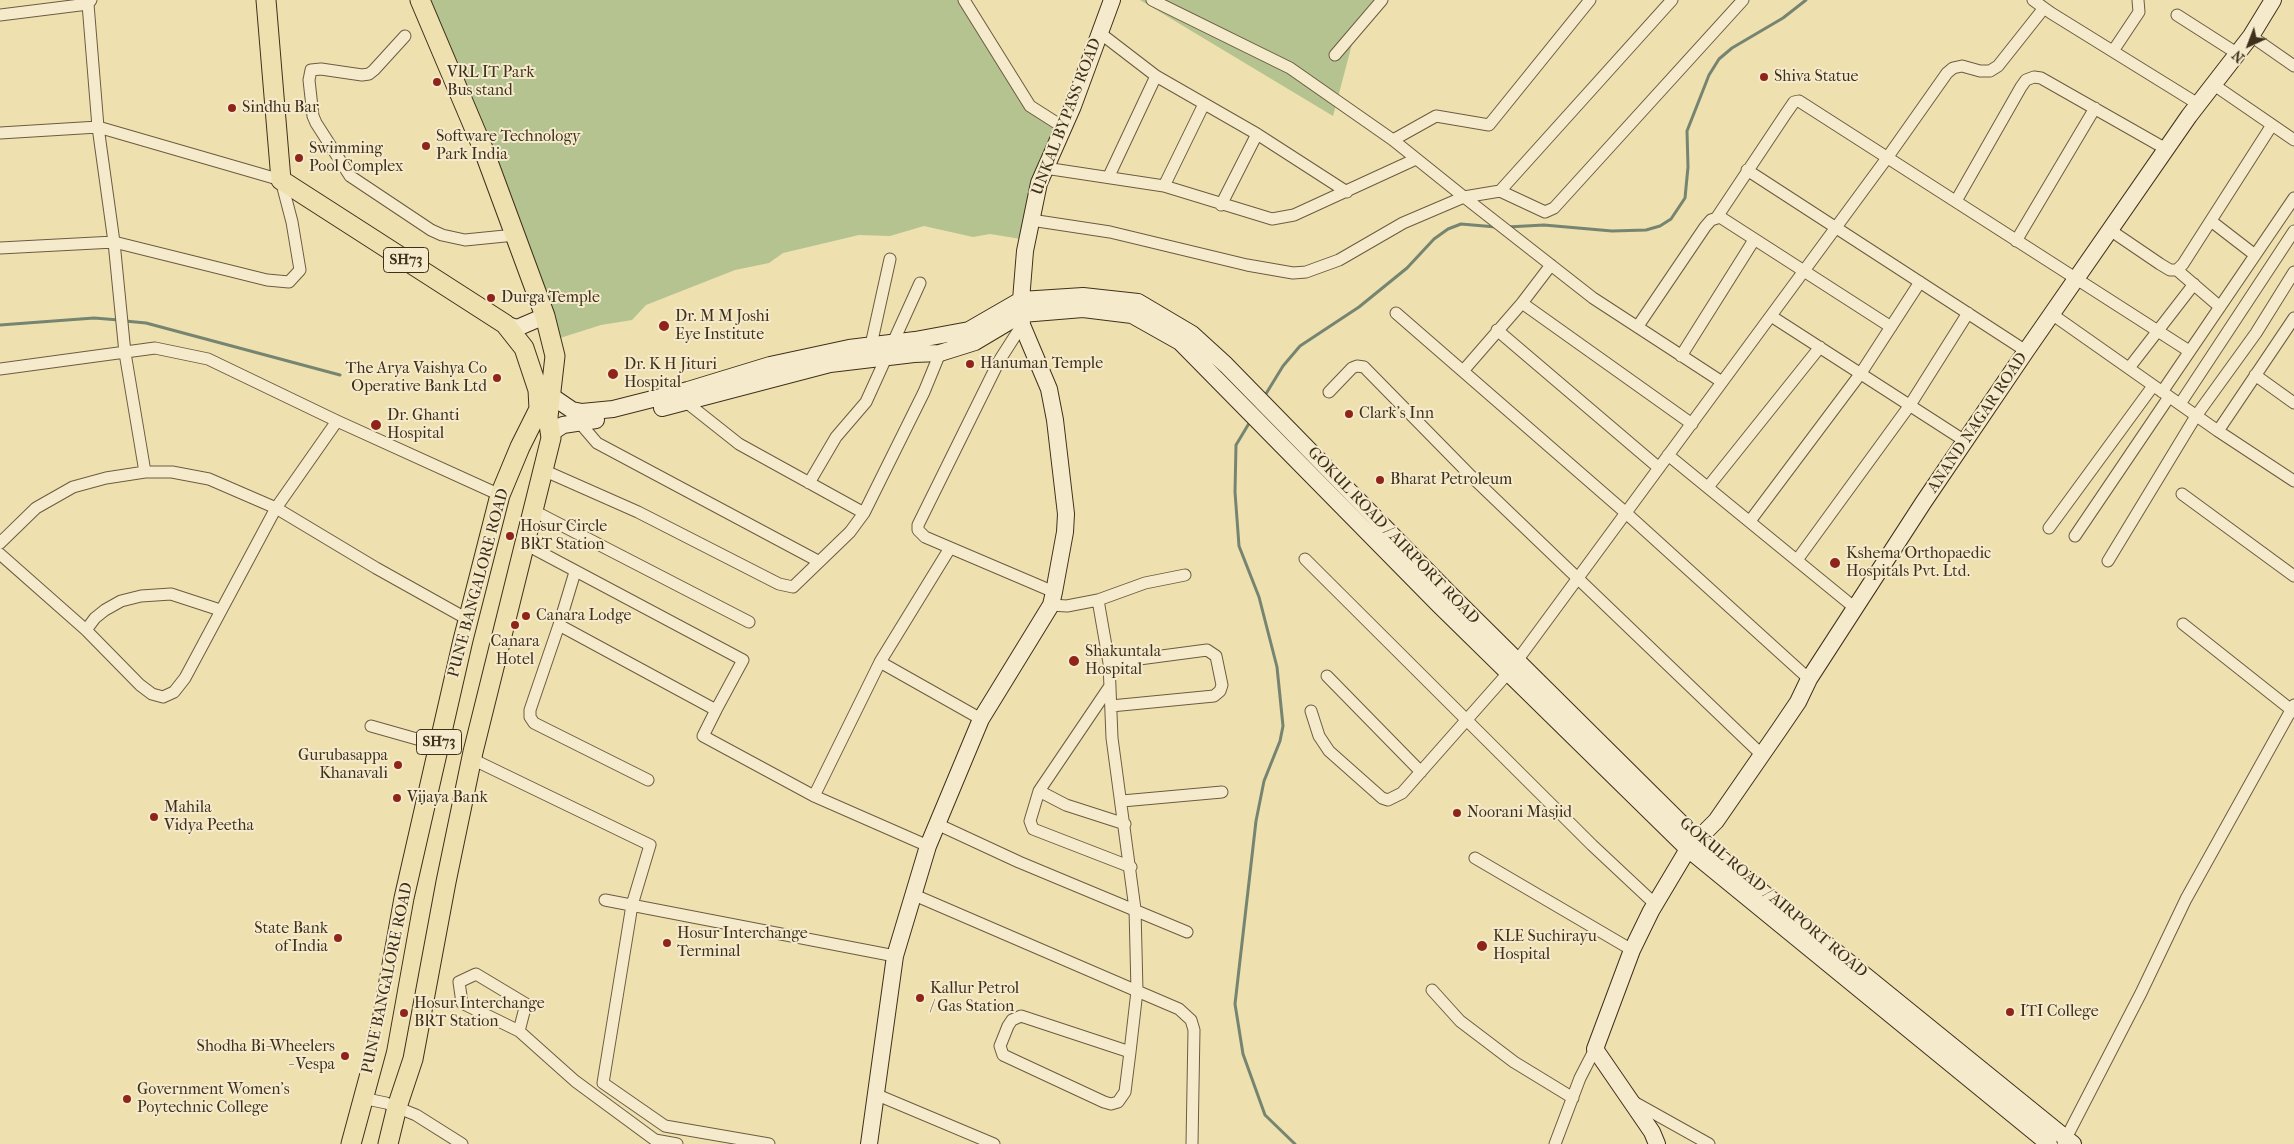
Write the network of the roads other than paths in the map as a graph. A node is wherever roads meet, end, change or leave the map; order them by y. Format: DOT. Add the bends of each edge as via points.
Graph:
graph roads {
  1 [pos="266,0"];
  2 [pos="420,0"];
  3 [pos="964,0"];
  4 [pos="1112,0"];
  5 [pos="1152,0"];
  6 [pos="1382,0"];
  7 [pos="1590,0"];
  8 [pos="1672,0"];
  9 [pos="1743,0"];
  10 [pos="2033,0"];
  11 [pos="2138,0"];
  12 [pos="2274,0"];
  13 [pos="90,2"];
  14 [pos="2044,8"];
  15 [pos="0,15"];
  16 [pos="2177,15"];
  17 [pos="1100,33"];
  18 [pos="405,36"];
  19 [pos="2251,36"];
  20 [pos="2113,52"];
  21 [pos="2238,54"];
  22 [pos="1335,55"];
  23 [pos="2294,66"];
  24 [pos="1156,76"];
  25 [pos="2214,85"];
  26 [pos="1204,104"];
  27 [pos="2198,104"];
  28 [pos="2095,108"];
  29 [pos="2272,125"];
  30 [pos="98,127"];
  31 [pos="1063,127"];
  32 [pos="0,133"];
  33 [pos="1257,134"];
  34 [pos="1392,140"];
  35 [pos="2294,140"];
  36 [pos="2166,149"];
  37 [pos="1887,158"];
  38 [pos="1416,159"];
  39 [pos="1045,168"];
  40 [pos="1747,170"];
  41 [pos="1109,176"];
  42 [pos="281,180"];
  43 [pos="1164,186"];
  44 [pos="1500,191"];
  45 [pos="1347,192"];
  46 [pos="1464,198"];
  47 [pos="2294,198"];
  48 [pos="1956,201"];
  49 [pos="1221,205"];
  50 [pos="1717,217"];
  51 [pos="1031,220"];
  52 [pos="2211,221"];
  53 [pos="1836,228"];
  54 [pos="2110,230"];
  55 [pos="2294,231"];
  56 [pos="515,235"];
  57 [pos="1754,240"];
  58 [pos="2016,241"];
  59 [pos="114,242"];
  60 [pos="0,248"];
  61 [pos="2255,255"];
  62 [pos="890,259"];
  63 [pos="1551,265"];
  64 [pos="2177,270"];
  65 [pos="1804,272"];
  66 [pos="2294,272"];
  67 [pos="2076,279"];
  68 [pos="1920,282"];
  69 [pos="920,283"];
  70 [pos="2194,284"];
  71 [pos="1522,303"];
  72 [pos="2220,307"];
  73 [pos="1022,313"];
  74 [pos="1396,313"];
  75 [pos="1968,314"];
  76 [pos="2053,315"];
  77 [pos="545,316"];
  78 [pos="1771,316"];
  79 [pos="505,324"];
  80 [pos="2293,324"];
  81 [pos="1638,326"];
  82 [pos="1891,326"];
  83 [pos="1496,330"];
  84 [pos="2158,331"];
  85 [pos="1184,337"];
  86 [pos="871,346"];
  87 [pos="1820,347"];
  88 [pos="888,350"];
  89 [pos="2189,350"];
  90 [pos="2026,351"];
  91 [pos="125,353"];
  92 [pos="940,353"];
  93 [pos="1681,356"];
  94 [pos="2129,368"];
  95 [pos="0,369"];
  96 [pos="1463,370"];
  97 [pos="1861,373"];
  98 [pos="2254,375"];
  99 [pos="1722,382"];
  100 [pos="2162,391"];
  101 [pos="1329,392"];
  102 [pos="686,402"];
  103 [pos="2294,403"];
  104 [pos="2180,404"];
  105 [pos="1910,405"];
  106 [pos="546,407"];
  107 [pos="2196,416"];
  108 [pos="587,418"];
  109 [pos="337,421"];
  110 [pos="1271,423"];
  111 [pos="1692,424"];
  112 [pos="2218,431"];
  113 [pos="551,438"];
  114 [pos="1965,441"];
  115 [pos="1668,455"];
  116 [pos="1659,468"];
  117 [pos="543,470"];
  118 [pos="145,472"];
  119 [pos="2294,482"];
  120 [pos="809,483"];
  121 [pos="1708,487"];
  122 [pos="2182,494"];
  123 [pos="500,495"];
  124 [pos="276,508"];
  125 [pos="534,511"];
  126 [pos="864,513"];
  127 [pos="1626,513"];
  128 [pos="1750,521"];
  129 [pos="2049,528"];
  130 [pos="2075,536"];
  131 [pos="0,543"];
  132 [pos="525,544"];
  133 [pos="950,548"];
  134 [pos="0,554"];
  135 [pos="1305,559"];
  136 [pos="1798,560"];
  137 [pos="818,561"];
  138 [pos="2108,561"];
  139 [pos="576,572"];
  140 [pos="1185,575"];
  141 [pos="2294,576"];
  142 [pos="1578,578"];
  143 [pos="1052,599"];
  144 [pos="1098,600"];
  145 [pos="1855,608"];
  146 [pos="220,610"];
  147 [pos="469,620"];
  148 [pos="749,622"];
  149 [pos="2183,624"];
  150 [pos="559,625"];
  151 [pos="86,630"];
  152 [pos="880,662"];
  153 [pos="1109,663"];
  154 [pos="1513,667"];
  155 [pos="1327,676"];
  156 [pos="1809,679"];
  157 [pos="1110,686"];
  158 [pos="1111,706"];
  159 [pos="2293,709"];
  160 [pos="716,710"];
  161 [pos="1311,711"];
  162 [pos="981,719"];
  163 [pos="1467,721"];
  164 [pos="371,726"];
  165 [pos="438,745"];
  166 [pos="1762,755"];
  167 [pos="472,758"];
  168 [pos="1421,772"];
  169 [pos="648,780"];
  170 [pos="1039,791"];
  171 [pos="1222,792"];
  172 [pos="814,796"];
  173 [pos="1122,801"];
  174 [pos="937,824"];
  175 [pos="1125,824"];
  176 [pos="1693,844"];
  177 [pos="928,846"];
  178 [pos="1475,858"];
  179 [pos="1131,867"];
  180 [pos="912,894"];
  181 [pos="605,900"];
  182 [pos="1655,904"];
  183 [pos="632,906"];
  184 [pos="1135,909"];
  185 [pos="1187,932"];
  186 [pos="1632,950"];
  187 [pos="895,956"];
  188 [pos="1432,990"];
  189 [pos="1137,991"];
  190 [pos="519,1031"];
  191 [pos="1595,1049"];
  192 [pos="1130,1052"];
  193 [pos="875,1094"];
  194 [pos="362,1098"];
  195 [pos="1573,1098"];
  196 [pos="1628,1099"];
  197 [pos="397,1107"];
  198 [pos="2067,1142"];
  199 [pos="351,1144"];
  200 [pos="388,1144"];
  201 [pos="462,1144"];
  202 [pos="676,1144"];
  203 [pos="769,1144"];
  204 [pos="868,1144"];
  205 [pos="994,1144"];
  206 [pos="1192,1144"];
  207 [pos="1555,1144"];
  208 [pos="1656,1144"];
  209 [pos="1709,1144"];
  210 [pos="2049,1144"];
  1 -- 42 [label="main road"];
  2 -- 56 [label="main road, SH73" via="484,151"];
  3 -- 31 [label="street" via="1030,106"];
  4 -- 17 [label="main road, UNKAL BYPASS ROAD"];
  5 -- 34 [label="street" via="1290,68"];
  6 -- 22 [label="street"];
  7 -- 34 [label="street" via="1489,125 1436,116"];
  8 -- 44 [label="street"];
  9 -- 44 [label="street" via="1552,210 1541,211"];
  10 -- 14 [label="street"];
  11 -- 20 [label="street" via="2139,12"];
  12 -- 19 [label="main road, ANAND NAGAR ROAD"];
  13 -- 15 [label="street"];
  13 -- 30 [label="street"];
  14 -- 20 [label="street"];
  14 -- 37 [label="street" via="1998,66 1990,71 1962,66 1947,73"];
  16 -- 21 [label="street"];
  17 -- 24 [label="street"];
  17 -- 31 [label="main road, UNKAL BYPASS ROAD"];
  18 -- 56 [label="street" via="369,74 321,68 311,70 309,80 316,124 350,176 431,230 465,240"];
  19 -- 21 [label="main road, ANAND NAGAR ROAD"];
  19 -- 23 [label="street"];
  20 -- 27 [label="street"];
  21 -- 25 [label="main road, ANAND NAGAR ROAD"];
  24 -- 26 [label="street"];
  24 -- 41 [label="street"];
  25 -- 27 [label="main road, ANAND NAGAR ROAD"];
  25 -- 29 [label="street"];
  26 -- 33 [label="street"];
  26 -- 43 [label="street"];
  27 -- 36 [label="main road, ANAND NAGAR ROAD"];
  28 -- 36 [label="street"];
  28 -- 48 [label="street" via="2041,78 2026,80"];
  28 -- 58 [label="street"];
  29 -- 35 [label="street"];
  29 -- 52 [label="street"];
  30 -- 32 [label="street"];
  30 -- 42 [label="street"];
  30 -- 59 [label="street"];
  31 -- 39 [label="main road, UNKAL BYPASS ROAD"];
  33 -- 45 [label="street"];
  33 -- 49 [label="street"];
  34 -- 38 [label="street"];
  36 -- 54 [label="main road, ANAND NAGAR ROAD"];
  37 -- 40 [label="street" via="1799,101 1790,107"];
  37 -- 48 [label="street"];
  37 -- 53 [label="street"];
  38 -- 45 [label="street"];
  38 -- 46 [label="street"];
  39 -- 41 [label="street"];
  39 -- 51 [label="main road, UNKAL BYPASS ROAD"];
  40 -- 50 [label="street"];
  40 -- 53 [label="street"];
  41 -- 43 [label="street"];
  42 -- 59 [label="street" via="300,270 289,282 267,280"];
  42 -- 79 [label="main road, PUNE BANGALORE ROAD / SH73"];
  43 -- 49 [label="street"];
  44 -- 46 [label="street"];
  45 -- 49 [label="street" via="1282,218 1272,219"];
  46 -- 51 [label="street" via="1403,223 1339,260 1306,272 1293,273 1110,232"];
  46 -- 63 [label="street"];
  47 -- 61 [label="street"];
  48 -- 58 [label="street"];
  50 -- 57 [label="street" via="1724,218"];
  50 -- 81 [label="street" via="1705,227"];
  51 -- 73 [label="main road, UNKAL BYPASS ROAD" via="1025,251"];
  52 -- 61 [label="street"];
  52 -- 64 [label="street"];
  53 -- 65 [label="street"];
  53 -- 68 [label="street"];
  54 -- 64 [label="street" via="2170,270"];
  54 -- 67 [label="main road, ANAND NAGAR ROAD"];
  55 -- 104 [label="street"];
  56 -- 77 [label="main road, SH73"];
  57 -- 65 [label="street"];
  57 -- 93 [label="street"];
  58 -- 67 [label="street"];
  59 -- 60 [label="street"];
  59 -- 91 [label="street"];
  61 -- 72 [label="street"];
  62 -- 86 [label="street"];
  63 -- 71 [label="street"];
  63 -- 81 [label="street" via="1593,298"];
  64 -- 70 [label="street"];
  65 -- 78 [label="street"];
  65 -- 82 [label="street"];
  66 -- 107 [label="street" via="2256,334"];
  67 -- 76 [label="main road, ANAND NAGAR ROAD"];
  67 -- 84 [label="street"];
  68 -- 75 [label="street"];
  68 -- 82 [label="street"];
  69 -- 88 [label="street"];
  70 -- 72 [label="street"];
  70 -- 84 [label="street"];
  71 -- 83 [label="street"];
  71 -- 111 [label="street"];
  72 -- 89 [label="street"];
  73 -- 85 [label="main road, GOKUL ROAD / AIRPORT ROAD" via="1083,309 1132,315"];
  73 -- 88 [label="main road, GOKUL ROAD / AIRPORT ROAD"];
  73 -- 92 [label="main road, GOKUL ROAD / AIRPORT ROAD" via="975,342"];
  73 -- 133 [label="street" via="918,525 920,534"];
  73 -- 143 [label="main road" via="1049,389 1056,420 1066,514"];
  74 -- 96 [label="street"];
  75 -- 90 [label="street"];
  75 -- 105 [label="street"];
  76 -- 90 [label="main road, ANAND NAGAR ROAD"];
  76 -- 94 [label="street"];
  77 -- 79 [label="main road" via="517,328"];
  77 -- 106 [label="main road, PUNE BANGALORE ROAD / SH73" via="554,356"];
  78 -- 87 [label="street"];
  78 -- 99 [label="street"];
  79 -- 106 [label="main road, PUNE BANGALORE ROAD / SH73" via="521,342"];
  80 -- 98 [label="street"];
  81 -- 93 [label="street"];
  82 -- 97 [label="street"];
  83 -- 96 [label="street"];
  83 -- 116 [label="street"];
  84 -- 89 [label="street"];
  84 -- 94 [label="street"];
  85 -- 110 [label="main road, GOKUL ROAD / AIRPORT ROAD" via="1214,377"];
  85 -- 110 [label="main road, GOKUL ROAD / AIRPORT ROAD" via="1226,364"];
  86 -- 88 [label="main road, GOKUL ROAD / AIRPORT ROAD"];
  86 -- 108 [label="main road, GOKUL ROAD / AIRPORT ROAD" via="770,365"];
  87 -- 97 [label="street"];
  87 -- 121 [label="street"];
  88 -- 92 [label="main road, GOKUL ROAD / AIRPORT ROAD"];
  88 -- 102 [label="main road, GOKUL ROAD / AIRPORT ROAD"];
  88 -- 120 [label="street" via="866,402 836,437"];
  89 -- 100 [label="street"];
  90 -- 114 [label="main road, ANAND NAGAR ROAD"];
  91 -- 95 [label="street"];
  91 -- 109 [label="street" via="156,348 208,360"];
  91 -- 118 [label="street"];
  92 -- 126 [label="street"];
  93 -- 99 [label="street"];
  94 -- 100 [label="street"];
  96 -- 127 [label="street"];
  97 -- 105 [label="street"];
  97 -- 128 [label="street"];
  98 -- 103 [label="street"];
  98 -- 112 [label="street"];
  99 -- 111 [label="street"];
  100 -- 104 [label="street"];
  100 -- 129 [label="street"];
  100 -- 130 [label="street"];
  101 -- 142 [label="street" via="1352,368 1364,367"];
  102 -- 108 [label="main road, GOKUL ROAD / AIRPORT ROAD"];
  102 -- 120 [label="street" via="739,444"];
  104 -- 107 [label="street"];
  105 -- 114 [label="street"];
  105 -- 136 [label="street"];
  106 -- 108 [label="main road, GOKUL ROAD / AIRPORT ROAD"];
  106 -- 108 [label="main road" via="572,410"];
  106 -- 113 [label="main road, PUNE BANGALORE ROAD / SH73"];
  106 -- 123 [label="main road, PUNE BANGALORE ROAD / SH73" via="520,447"];
  107 -- 112 [label="street"];
  107 -- 138 [label="street"];
  108 -- 113 [label="main road, GOKUL ROAD / AIRPORT ROAD" via="558,427"];
  108 -- 137 [label="street" via="597,443"];
  109 -- 123 [label="street"];
  109 -- 124 [label="street"];
  110 -- 154 [label="main road, GOKUL ROAD / AIRPORT ROAD"];
  111 -- 115 [label="street"];
  112 -- 119 [label="street"];
  113 -- 117 [label="main road, PUNE BANGALORE ROAD / SH73"];
  114 -- 145 [label="main road, ANAND NAGAR ROAD"];
  115 -- 116 [label="street"];
  115 -- 121 [label="street"];
  116 -- 127 [label="street"];
  117 -- 125 [label="main road, PUNE BANGALORE ROAD / SH73"];
  117 -- 137 [label="street" via="638,512 786,587 798,583"];
  118 -- 124 [label="street" via="172,472 209,479"];
  118 -- 131 [label="street" via="73,487 36,508"];
  120 -- 126 [label="street"];
  121 -- 128 [label="street"];
  122 -- 141 [label="street"];
  123 -- 147 [label="main road, PUNE BANGALORE ROAD / SH73"];
  124 -- 146 [label="street"];
  124 -- 147 [label="street"];
  125 -- 132 [label="main road, PUNE BANGALORE ROAD / SH73"];
  125 -- 148 [label="street"];
  126 -- 137 [label="street" via="850,532"];
  127 -- 142 [label="street"];
  127 -- 156 [label="street"];
  128 -- 136 [label="street"];
  132 -- 139 [label="street"];
  132 -- 167 [label="main road, PUNE BANGALORE ROAD / SH73"];
  133 -- 143 [label="street"];
  133 -- 152 [label="street"];
  134 -- 151 [label="street"];
  135 -- 163 [label="street"];
  136 -- 145 [label="street"];
  139 -- 150 [label="street"];
  139 -- 160 [label="street" via="743,660"];
  140 -- 144 [label="street" via="1145,583"];
  142 -- 154 [label="street"];
  142 -- 166 [label="street"];
  143 -- 144 [label="street" via="1067,606"];
  143 -- 162 [label="main road"];
  144 -- 153 [label="street"];
  145 -- 156 [label="main road, ANAND NAGAR ROAD"];
  146 -- 151 [label="street" via="171,594 141,596 121,601 105,610"];
  146 -- 151 [label="street" via="185,678 174,692 164,697 152,694 140,685"];
  147 -- 165 [label="main road, PUNE BANGALORE ROAD / SH73"];
  149 -- 159 [label="street"];
  150 -- 160 [label="street"];
  150 -- 169 [label="street" via="530,710 534,724"];
  152 -- 162 [label="street"];
  152 -- 172 [label="street"];
  153 -- 157 [label="street"];
  153 -- 158 [label="street" via="1207,650 1216,656 1222,685 1214,696"];
  154 -- 163 [label="street"];
  154 -- 176 [label="main road, GOKUL ROAD / AIRPORT ROAD"];
  155 -- 168 [label="street"];
  156 -- 166 [label="main road, ANAND NAGAR ROAD" via="1798,702"];
  157 -- 158 [label="street"];
  157 -- 170 [label="street"];
  158 -- 173 [label="street" via="1112,738"];
  159 -- 198 [label="street" via="2186,899"];
  160 -- 172 [label="street" via="703,736"];
  161 -- 168 [label="street" via="1319,736 1329,751 1382,798 1395,798"];
  162 -- 174 [label="main road"];
  163 -- 168 [label="street"];
  163 -- 182 [label="street"];
  164 -- 165 [label="street"];
  165 -- 194 [label="main road, PUNE BANGALORE ROAD / SH73" via="404,898 377,1048"];
  166 -- 176 [label="main road, ANAND NAGAR ROAD" via="1716,821"];
  167 -- 183 [label="street" via="650,845"];
  167 -- 197 [label="main road, PUNE BANGALORE ROAD / SH73" via="415,1051"];
  170 -- 175 [label="street" via="1066,805"];
  170 -- 179 [label="street" via="1030,821 1033,829"];
  171 -- 173 [label="street"];
  172 -- 177 [label="street"];
  173 -- 175 [label="street"];
  174 -- 177 [label="main road"];
  174 -- 184 [label="street" via="1019,862"];
  175 -- 179 [label="street"];
  176 -- 182 [label="main road, ANAND NAGAR ROAD"];
  176 -- 198 [label="main road, GOKUL ROAD / AIRPORT ROAD"];
  176 -- 210 [label="main road, GOKUL ROAD / AIRPORT ROAD"];
  177 -- 180 [label="main road"];
  178 -- 186 [label="street"];
  179 -- 184 [label="street"];
  180 -- 187 [label="main road"];
  180 -- 189 [label="street"];
  181 -- 183 [label="street"];
  182 -- 186 [label="main road, ANAND NAGAR ROAD"];
  183 -- 187 [label="street"];
  183 -- 203 [label="street" via="603,1083 665,1126"];
  184 -- 185 [label="street"];
  184 -- 189 [label="street"];
  186 -- 191 [label="main road, ANAND NAGAR ROAD"];
  187 -- 193 [label="main road"];
  188 -- 195 [label="street" via="1460,1021 1514,1062"];
  189 -- 192 [label="street"];
  189 -- 206 [label="street" via="1179,1009 1191,1020 1194,1030"];
  190 -- 190 [label="street" via="462,1003 459,982 476,974 526,1004"];
  190 -- 202 [label="street" via="575,1080 655,1140"];
  191 -- 195 [label="street"];
  191 -- 196 [label="main road"];
  192 -- 192 [label="street" via="1123,1098 1111,1104 1008,1058 1000,1051 1000,1046 1012,1020 1021,1016"];
  193 -- 204 [label="main road"];
  193 -- 205 [label="street"];
  194 -- 197 [label="street"];
  194 -- 199 [label="main road, PUNE BANGALORE ROAD / SH73"];
  195 -- 207 [label="street"];
  196 -- 208 [label="main road" via="1652,1132"];
  196 -- 209 [label="street"];
  197 -- 200 [label="main road, PUNE BANGALORE ROAD / SH73"];
  197 -- 201 [label="street"];
}
